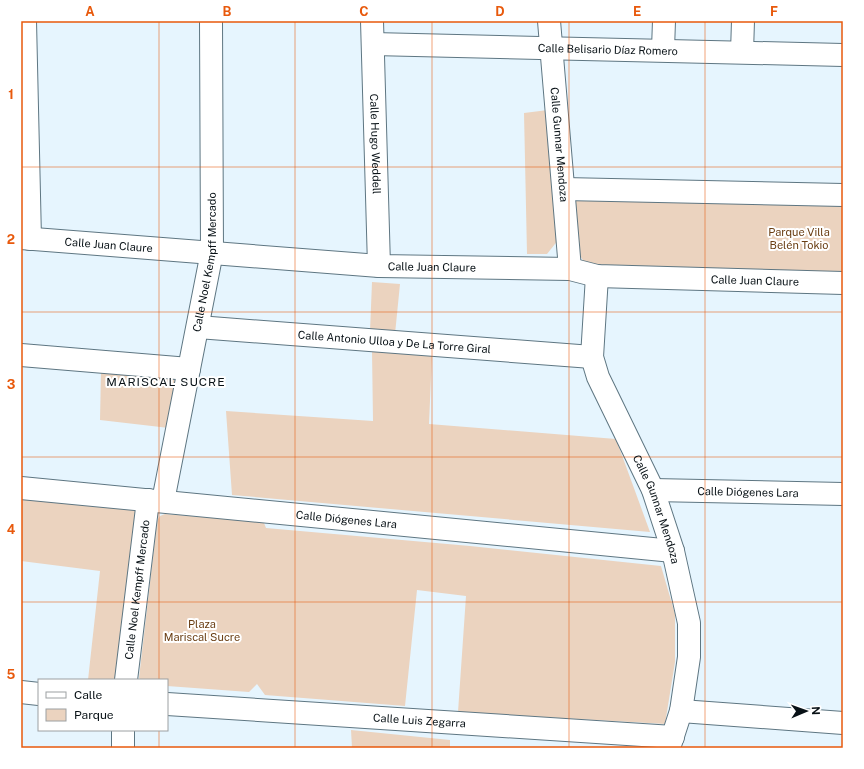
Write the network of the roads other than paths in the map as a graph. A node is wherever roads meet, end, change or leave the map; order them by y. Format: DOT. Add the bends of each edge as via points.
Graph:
graph roads {
  1 [pos="25,21"];
  2 [pos="211,21"];
  3 [pos="372,21"];
  4 [pos="548,21"];
  5 [pos="664,21"];
  6 [pos="743,21"];
  7 [pos="373,44"];
  8 [pos="551,48"];
  9 [pos="23,50"];
  10 [pos="663,50"];
  11 [pos="742,52"];
  12 [pos="843,55"];
  13 [pos="564,189"];
  14 [pos="843,195"];
  15 [pos="25,238"];
  16 [pos="212,252"];
  17 [pos="379,266"];
  18 [pos="570,269"];
  19 [pos="597,276"];
  20 [pos="843,282"];
  21 [pos="198,327"];
  22 [pos="21,355"];
  23 [pos="592,357"];
  24 [pos="189,369"];
  25 [pos="21,488"];
  26 [pos="653,490"];
  27 [pos="843,494"];
  28 [pos="156,501"];
  29 [pos="673,551"];
  30 [pos="126,679"];
  31 [pos="21,692"];
  32 [pos="38,694"];
  33 [pos="168,704"];
  34 [pos="681,711"];
  35 [pos="843,724"];
  36 [pos="123,731"];
  37 [pos="671,743"];
  38 [pos="123,748"];
  1 -- 9 [label="street"];
  2 -- 16 [label="street, Calle Noel Kempff Mercado"];
  3 -- 7 [label="street, Calle Hugo Weddell"];
  4 -- 8 [label="street, Calle Gunnar Mendoza"];
  5 -- 10 [label="street"];
  6 -- 11 [label="street"];
  7 -- 8 [label="street, Calle Belisario Díaz Romero"];
  7 -- 17 [label="street, Calle Hugo Weddell"];
  8 -- 10 [label="street, Calle Belisario Díaz Romero"];
  8 -- 13 [label="street, Calle Gunnar Mendoza"];
  9 -- 15 [label="street"];
  10 -- 11 [label="street, Calle Belisario Díaz Romero"];
  11 -- 12 [label="street, Calle Belisario Díaz Romero"];
  13 -- 14 [label="street"];
  13 -- 18 [label="street, Calle Gunnar Mendoza"];
  15 -- 16 [label="street, Calle Juan Claure"];
  16 -- 17 [label="street, Calle Juan Claure"];
  16 -- 21 [label="street, Calle Noel Kempff Mercado"];
  17 -- 18 [label="street, Calle Juan Claure"];
  18 -- 19 [label="street, Calle Juan Claure"];
  19 -- 20 [label="street, Calle Juan Claure"];
  19 -- 23 [label="street, Calle Gunnar Mendoza"];
  21 -- 23 [label="street, Calle Antonio Ulloa y De La Torre Giral"];
  21 -- 24 [label="street, Calle Noel Kempff Mercado"];
  22 -- 24 [label="street"];
  23 -- 26 [label="street, Calle Gunnar Mendoza" via="598,377"];
  24 -- 28 [label="street, Calle Noel Kempff Mercado"];
  25 -- 28 [label="street, Calle Diógenes Lara"];
  26 -- 27 [label="street, Calle Diógenes Lara"];
  26 -- 29 [label="street, Calle Gunnar Mendoza"];
  28 -- 29 [label="street, Calle Diógenes Lara"];
  28 -- 30 [label="street, Calle Noel Kempff Mercado"];
  29 -- 34 [label="street, Calle Gunnar Mendoza" via="689,624 689,657"];
  31 -- 32 [label="street"];
  33 -- 37 [label="street, Calle Luis Zegarra"];
  34 -- 35 [label="street"];
  34 -- 37 [label="street, Calle Gunnar Mendoza"];
  36 -- 38 [label="street"];
}
